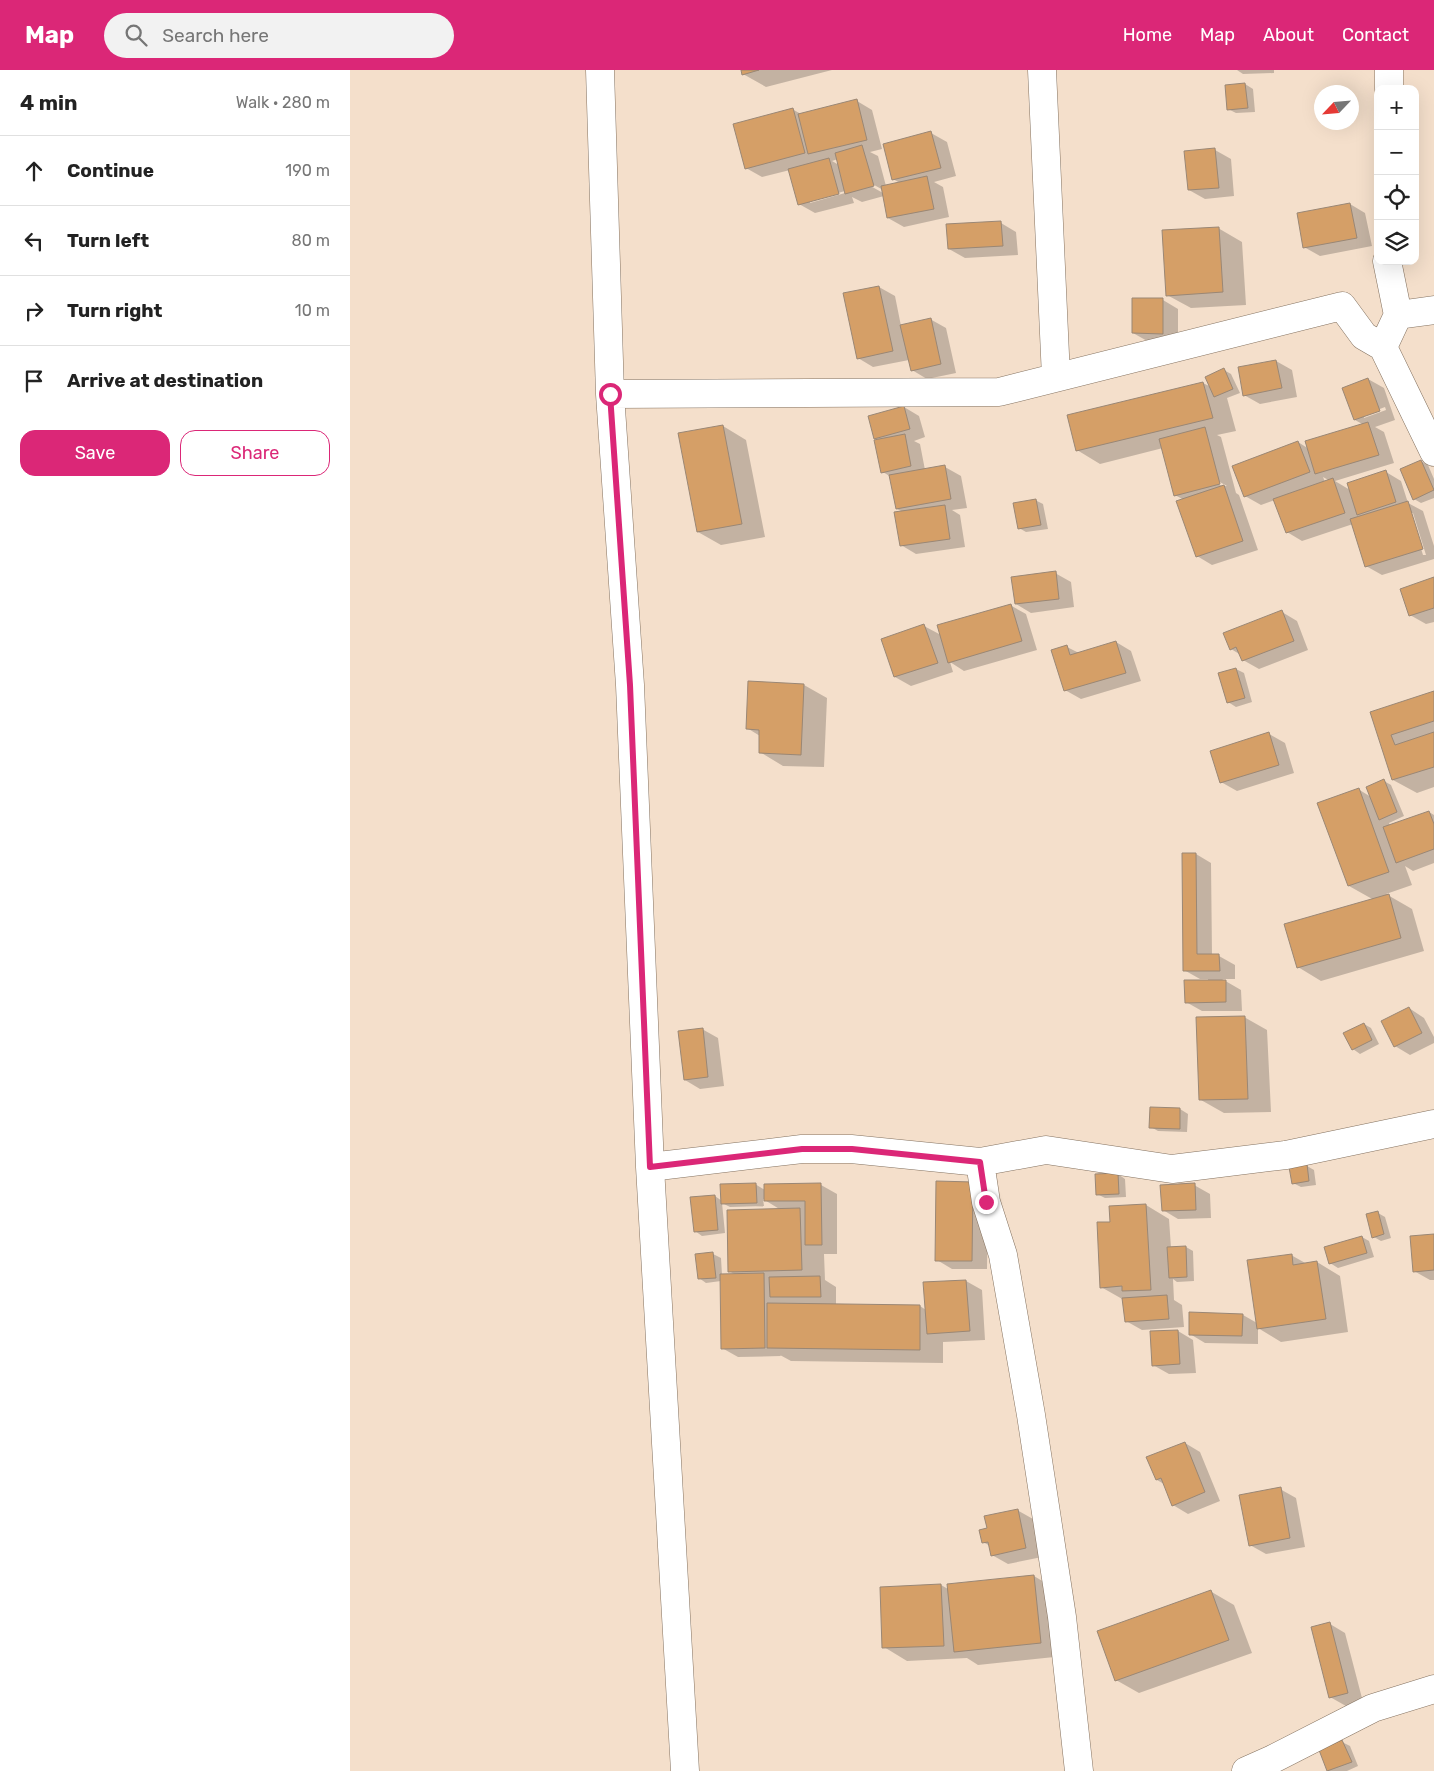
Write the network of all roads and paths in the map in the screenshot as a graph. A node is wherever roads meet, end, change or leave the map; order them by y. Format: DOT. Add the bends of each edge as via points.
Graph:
graph roads {
  1 [pos="600,70"];
  2 [pos="1042,70"];
  3 [pos="1389,70"];
  4 [pos="1389,85"];
  5 [pos="1388,265"];
  6 [pos="1434,310"];
  7 [pos="1398,315"];
  8 [pos="1383,347"];
  9 [pos="1056,377"];
  10 [pos="610,394"];
  11 [pos="1434,452"];
  12 [pos="1434,1124"];
  13 [pos="980,1162"];
  14 [pos="650,1167"];
  15 [pos="1434,1689"];
  16 [pos="685,1771"];
  17 [pos="1079,1771"];
  18 [pos="1246,1771"];
  1 -- 10 [label="street"];
  2 -- 9 [label="street"];
  3 -- 4 [label="street"];
  5 -- 7 [label="street"];
  6 -- 7 [label="street"];
  7 -- 8 [label="street"];
  8 -- 9 [label="street" via="1364,336 1342,306"];
  8 -- 11 [label="street"];
  9 -- 10 [label="street" via="999,392"];
  10 -- 14 [label="street" via="630,685"];
  12 -- 13 [label="street" via="1286,1155 1172,1169 1046,1150"];
  13 -- 14 [label="street" via="852,1149 802,1149"];
  13 -- 17 [label="street" via="986,1202 1003,1255 1031,1416 1062,1618"];
  14 -- 16 [label="street"];
  15 -- 18 [label="street" via="1372,1708"];
}
